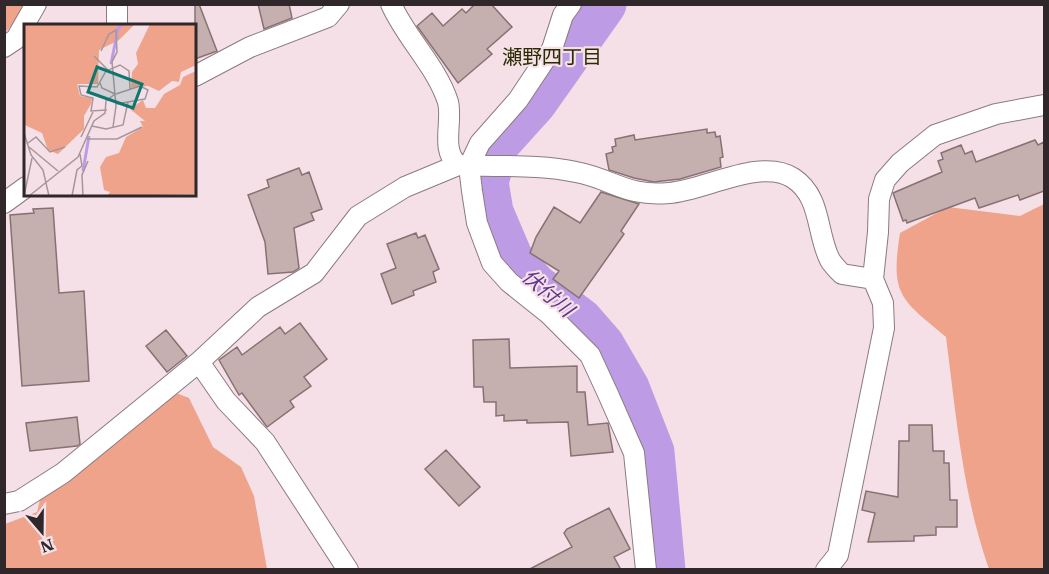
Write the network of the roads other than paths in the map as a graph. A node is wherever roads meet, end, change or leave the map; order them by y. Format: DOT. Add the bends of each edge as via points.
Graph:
graph roads {
  1 [pos="36,4"];
  2 [pos="117,4"];
  3 [pos="339,4"];
  4 [pos="391,4"];
  5 [pos="571,4"];
  6 [pos="25,24"];
  7 [pos="117,24"];
  8 [pos="24,25"];
  9 [pos="4,47"];
  10 [pos="196,75"];
  11 [pos="1044,105"];
  12 [pos="470,166"];
  13 [pos="24,188"];
  14 [pos="4,202"];
  15 [pos="873,279"];
  16 [pos="199,362"];
  17 [pos="4,504"];
  18 [pos="348,570"];
  19 [pos="646,570"];
  20 [pos="826,570"];
  1 -- 6 [label="street"];
  2 -- 7 [label="street"];
  3 -- 10 [label="street" via="328,17 250,47"];
  4 -- 12 [label="street" via="400,26 441,87 450,119 449,151"];
  5 -- 12 [label="street" via="562,15 552,49 518,100 480,143"];
  8 -- 9 [label="street" via="16,39"];
  11 -- 15 [label="street" via="935,135 900,163 885,180 879,199"];
  12 -- 15 [label="street" via="577,172 628,191 651,195 753,173 783,174 805,189 815,206 830,260 842,274"];
  12 -- 16 [label="street" via="405,187 358,216 314,273 258,307"];
  12 -- 19 [label="street" via="477,223 492,263 590,355 634,453"];
  13 -- 14 [label="street"];
  15 -- 20 [label="street" via="883,303 884,328 838,555"];
  16 -- 17 [label="street" via="63,473 19,501"];
  16 -- 18 [label="street" via="226,402 265,442"];
}
